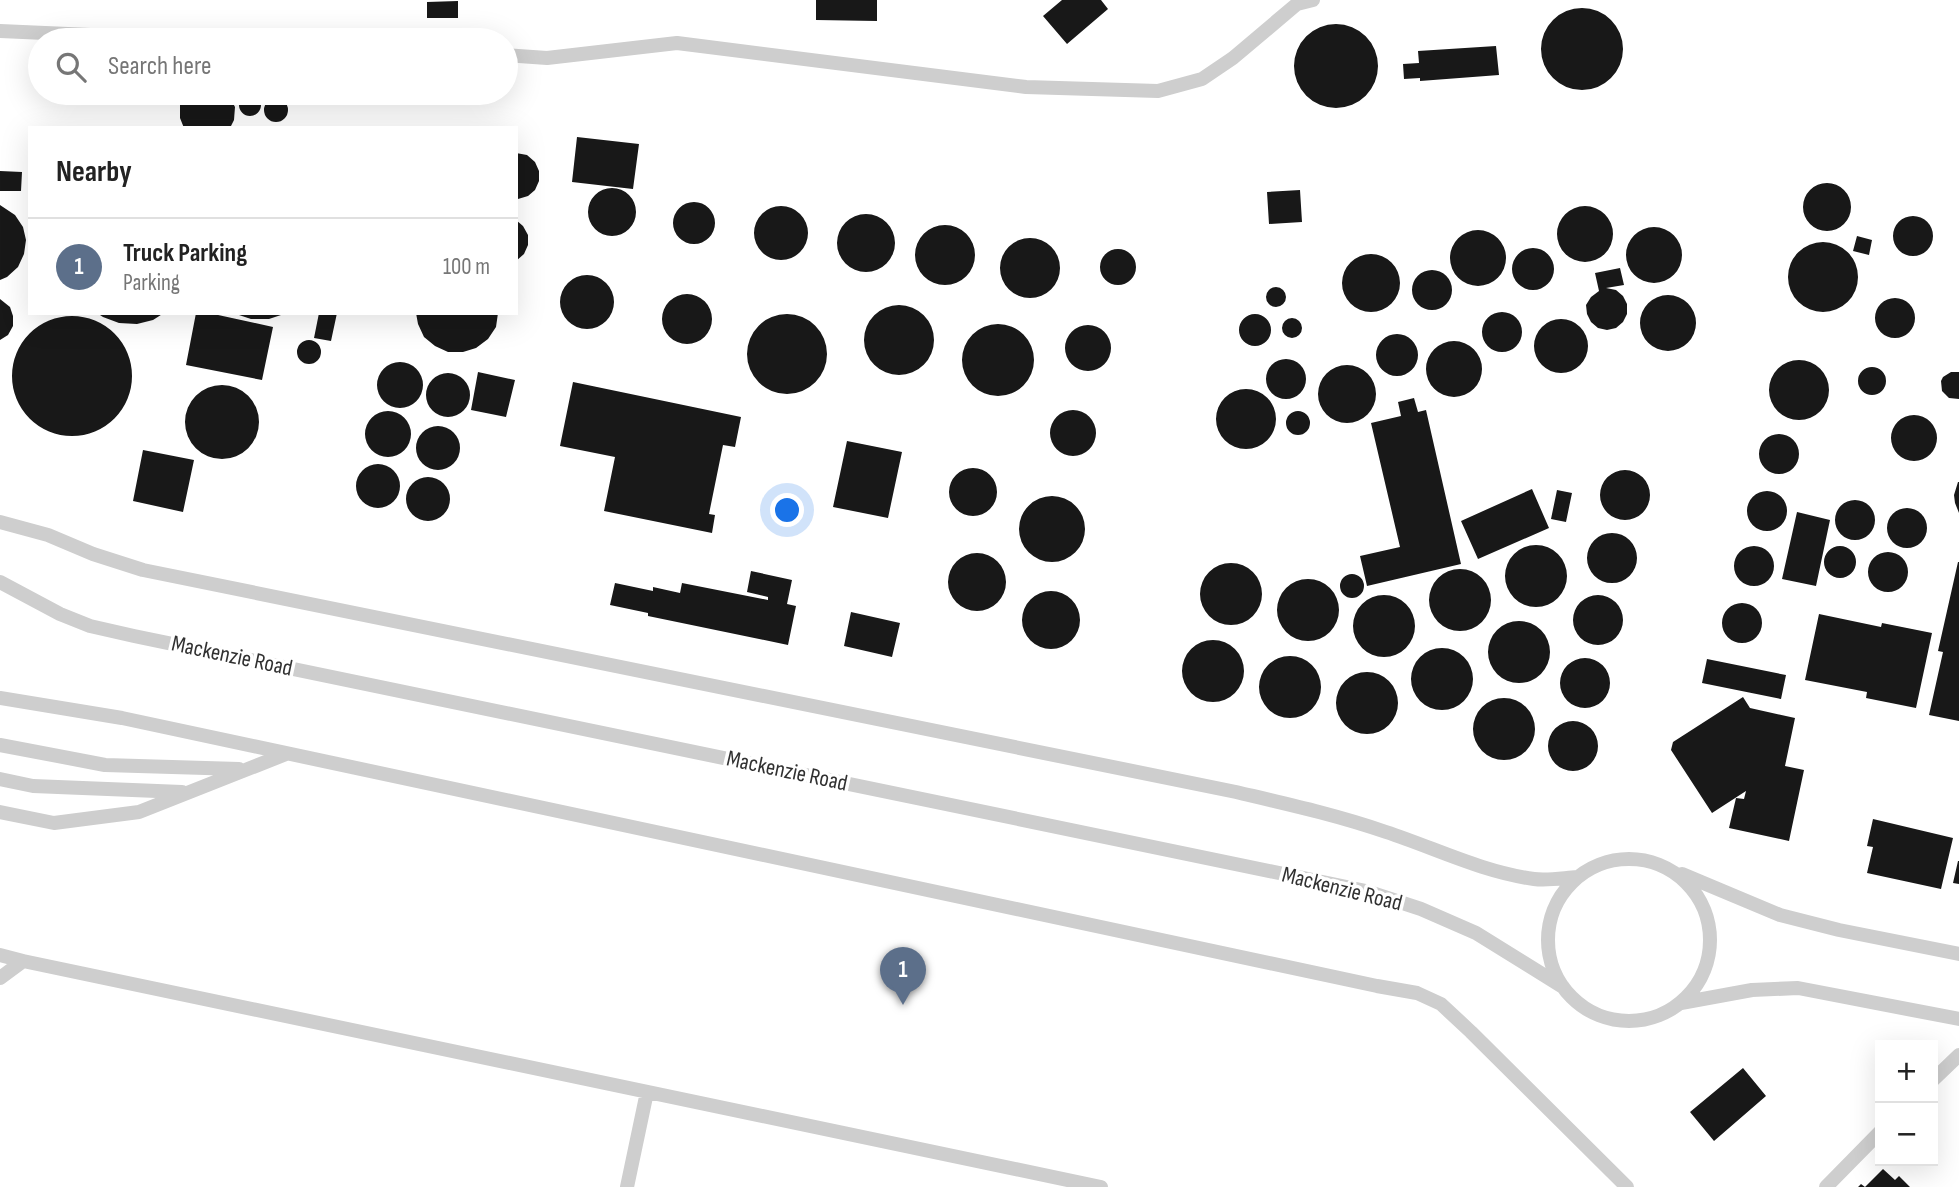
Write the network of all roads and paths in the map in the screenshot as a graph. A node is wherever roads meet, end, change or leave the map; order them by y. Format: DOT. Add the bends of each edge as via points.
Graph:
graph roads {
  1 [pos="1313,0"];
  2 [pos="0,31"];
  3 [pos="28,32"];
  4 [pos="518,56"];
  5 [pos="0,522"];
  6 [pos="0,582"];
  7 [pos="0,698"];
  8 [pos="0,745"];
  9 [pos="287,754"];
  10 [pos="248,769"];
  11 [pos="0,779"];
  12 [pos="190,792"];
  13 [pos="0,812"];
  14 [pos="1652,861"];
  15 [pos="1577,877"];
  16 [pos="1959,954"];
  17 [pos="0,955"];
  18 [pos="23,961"];
  19 [pos="0,978"];
  20 [pos="1563,988"];
  21 [pos="1681,1003"];
  22 [pos="1959,1019"];
  23 [pos="1959,1055"];
  24 [pos="1938,1075"];
  25 [pos="647,1092"];
  26 [pos="1875,1137"];
  27 [pos="627,1187"];
  28 [pos="1101,1187"];
  29 [pos="1627,1187"];
  30 [pos="1826,1187"];
  1 -- 4 [label="lane" via="1297,4 1202,79 1158,91 1026,87 677,43 547,58"];
  2 -- 3 [label="lane"];
  5 -- 15 [label="lane" via="143,570 1236,792 1341,817 1508,874 1537,880"];
  6 -- 20 [label="lane, Mackenzie Road" via="60,614 134,636 1366,891 1476,933"];
  7 -- 9 [label="lane" via="122,718"];
  8 -- 10 [label="lane" via="105,765"];
  9 -- 10 [label="lane"];
  9 -- 29 [label="lane" via="1418,993 1441,1004 1472,1032"];
  10 -- 12 [label="lane"];
  11 -- 12 [label="lane" via="33,786"];
  12 -- 13 [label="lane" via="139,812 54,823"];
  14 -- 15 [label="lane" via="1626,858 1599,864"];
  14 -- 16 [label="lane" via="1780,915"];
  14 -- 21 [label="lane" via="1675,872 1693,889 1706,911 1711,936 1708,961 1698,984"];
  15 -- 20 [label="lane" via="1561,895 1551,918 1552,966"];
  17 -- 18 [label="lane"];
  18 -- 19 [label="lane"];
  18 -- 25 [label="lane"];
  20 -- 21 [label="lane" via="1598,1015 1619,1020 1641,1020"];
  21 -- 22 [label="lane" via="1752,990 1798,988"];
  23 -- 24 [label="lane"];
  25 -- 27 [label="lane"];
  25 -- 28 [label="lane"];
  26 -- 30 [label="lane"];
}
